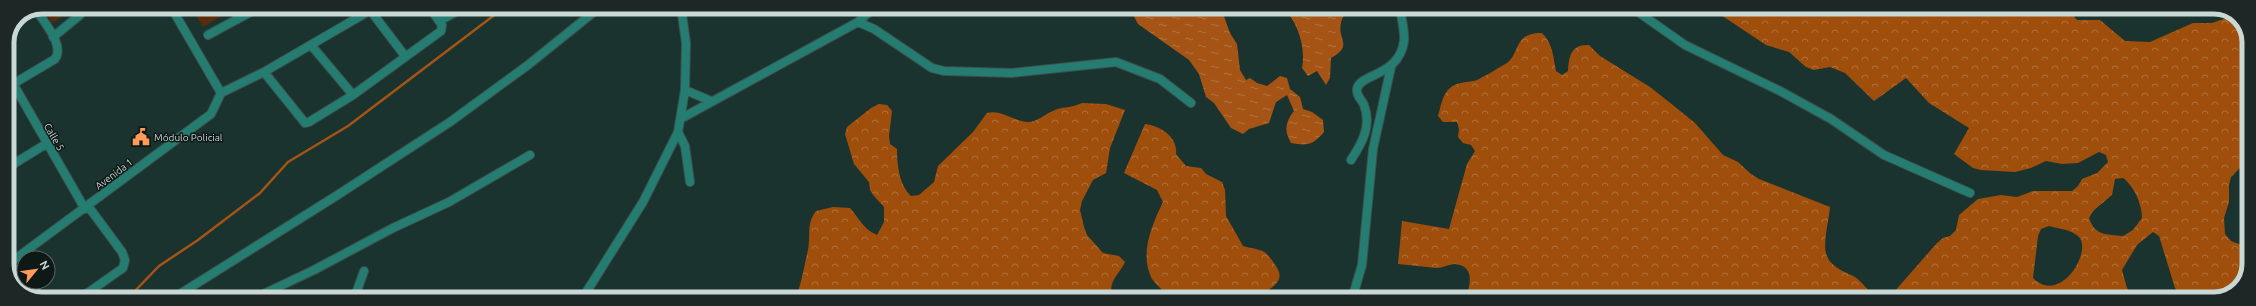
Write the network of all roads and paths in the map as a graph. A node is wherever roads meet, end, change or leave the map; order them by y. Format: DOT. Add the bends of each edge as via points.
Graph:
graph roads {
  1 [pos="39,14"];
  2 [pos="80,14"];
  3 [pos="175,14"];
  4 [pos="242,14"];
  5 [pos="364,14"];
  6 [pos="376,14"];
  7 [pos="434,14"];
  8 [pos="452,14"];
  9 [pos="591,14"];
  10 [pos="682,14"];
  11 [pos="867,14"];
  12 [pos="1401,14"];
  13 [pos="1641,14"];
  14 [pos="439,21"];
  15 [pos="858,22"];
  16 [pos="208,35"];
  17 [pos="53,37"];
  18 [pos="311,45"];
  19 [pos="405,56"];
  20 [pos="1391,67"];
  21 [pos="264,72"];
  22 [pos="14,83"];
  23 [pos="14,86"];
  24 [pos="685,90"];
  25 [pos="221,93"];
  26 [pos="353,94"];
  27 [pos="711,100"];
  28 [pos="1191,103"];
  29 [pos="682,118"];
  30 [pos="678,132"];
  31 [pos="46,144"];
  32 [pos="530,156"];
  33 [pos="1351,160"];
  34 [pos="14,164"];
  35 [pos="690,182"];
  36 [pos="1970,193"];
  37 [pos="87,208"];
  38 [pos="14,260"];
  39 [pos="364,271"];
  40 [pos="89,292"];
  41 [pos="183,292"];
  42 [pos="268,292"];
  43 [pos="356,292"];
  44 [pos="586,292"];
  45 [pos="1354,292"];
  1 -- 17 [label="street"];
  2 -- 17 [label="street"];
  3 -- 25 [label="street"];
  4 -- 16 [label="street"];
  5 -- 18 [label="street"];
  6 -- 19 [label="street"];
  7 -- 14 [label="street"];
  8 -- 14 [label="street"];
  9 -- 41 [label="street" via="528,65 450,122"];
  10 -- 24 [label="street" via="686,43"];
  11 -- 15 [label="street"];
  12 -- 20 [label="street" via="1404,40 1399,57"];
  13 -- 36 [label="street" via="1685,45 1780,90 1831,119 1884,155"];
  14 -- 19 [label="street" via="443,28 441,31"];
  15 -- 27 [label="street"];
  15 -- 28 [label="street" via="874,28 932,68 944,71 1012,73 1116,62 1160,79"];
  17 -- 22 [label="street" via="59,47 59,54 55,59"];
  18 -- 21 [label="street"];
  18 -- 26 [label="street"];
  19 -- 26 [label="street"];
  20 -- 33 [label="street" via="1362,81 1357,87 1357,95 1364,105 1367,126 1364,139"];
  20 -- 45 [label="street" via="1373,149 1362,265"];
  21 -- 25 [label="street"];
  21 -- 26 [label="street" via="305,123"];
  23 -- 31 [label="street, Calle 5"];
  24 -- 27 [label="street"];
  24 -- 29 [label="street"];
  25 -- 37 [label="street, Avenida 1" via="211,114"];
  27 -- 29 [label="street"];
  29 -- 30 [label="street"];
  30 -- 35 [label="street" via="685,146"];
  30 -- 44 [label="street" via="643,202"];
  31 -- 34 [label="street"];
  31 -- 37 [label="street, Calle 5"];
  32 -- 42 [label="street" via="448,202"];
  37 -- 38 [label="street, Avenida 1"];
  37 -- 40 [label="street, Calle 5" via="122,252 125,260 123,268"];
  39 -- 43 [label="street"];
}
